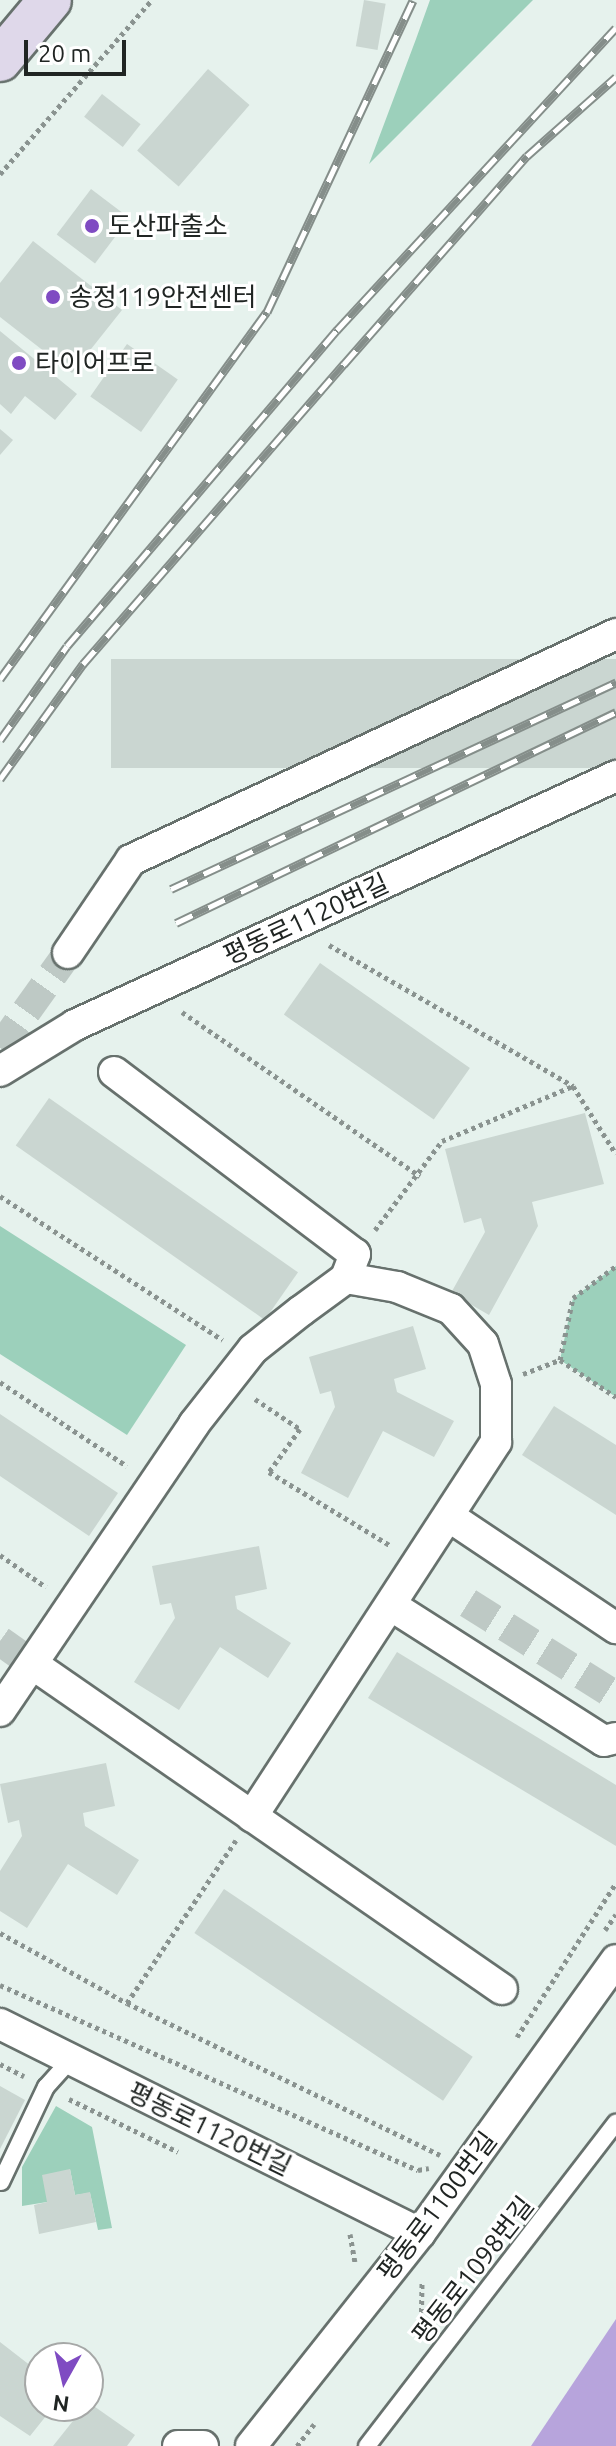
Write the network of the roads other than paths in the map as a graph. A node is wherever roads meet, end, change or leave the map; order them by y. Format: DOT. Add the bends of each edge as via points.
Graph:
graph roads {
  1 [pos="50,0"];
  2 [pos="0,60"];
  3 [pos="616,634"];
  4 [pos="616,776"];
  5 [pos="68,953"];
  6 [pos="0,1071"];
  7 [pos="114,1072"];
  8 [pos="350,1266"];
  9 [pos="450,1517"];
  10 [pos="392,1606"];
  11 [pos="616,1628"];
  12 [pos="34,1665"];
  13 [pos="0,1711"];
  14 [pos="616,1738"];
  15 [pos="252,1816"];
  16 [pos="607,1950"];
  17 [pos="502,1989"];
  18 [pos="0,2024"];
  19 [pos="70,2060"];
  20 [pos="616,2123"];
  21 [pos="1,2182"];
  22 [pos="420,2233"];
  23 [pos="178,2446"];
  24 [pos="203,2446"];
  25 [pos="251,2446"];
  26 [pos="367,2446"];
  1 -- 2 [label="main road"];
  3 -- 5 [label="street" via="131,860"];
  4 -- 6 [label="street, 평동로1120번길" via="75,1025"];
  7 -- 8 [label="street"];
  8 -- 9 [label="street" via="451,1309 483,1344 496,1384 496,1442"];
  8 -- 12 [label="street" via="247,1356 227,1381"];
  9 -- 10 [label="street"];
  9 -- 11 [label="street"];
  10 -- 14 [label="street" via="604,1741"];
  10 -- 15 [label="street"];
  12 -- 13 [label="street"];
  12 -- 15 [label="street"];
  15 -- 17 [label="street"];
  16 -- 22 [label="street, 평동로1100번길"];
  18 -- 19 [label="street, 평동로1120번길"];
  19 -- 21 [label="lane" via="46,2087"];
  19 -- 22 [label="street, 평동로1120번길"];
  20 -- 26 [label="lane, 평동로1098번길"];
  22 -- 25 [label="street, 평동로1100번길"];
  23 -- 24 [label="street"];
}
